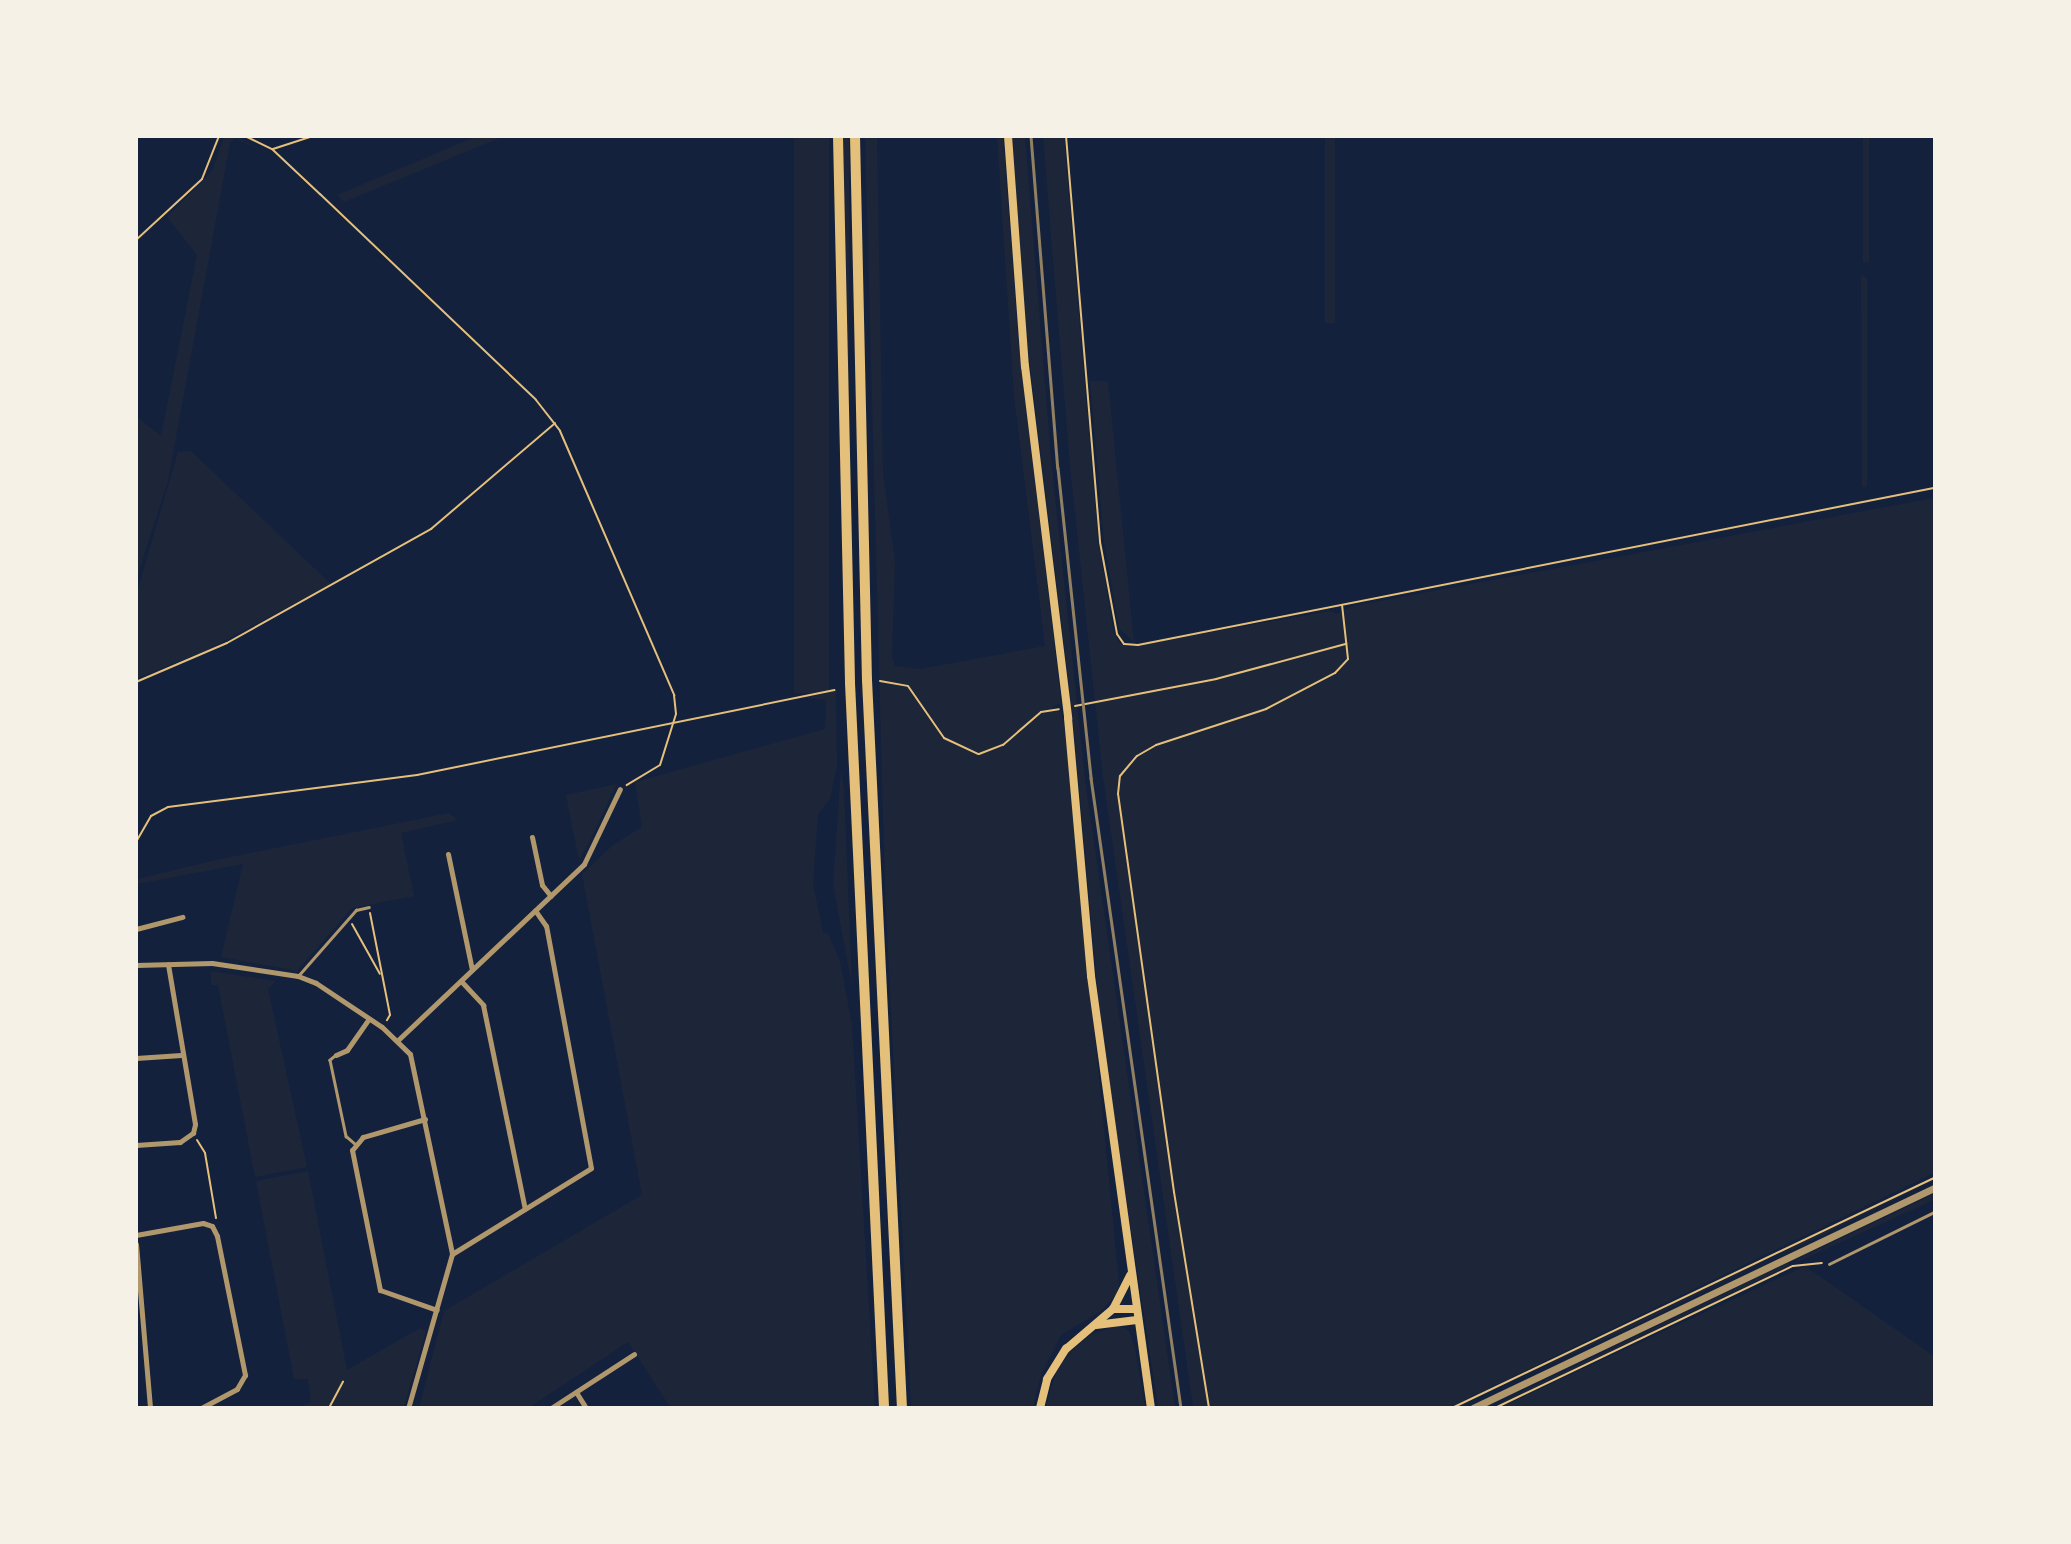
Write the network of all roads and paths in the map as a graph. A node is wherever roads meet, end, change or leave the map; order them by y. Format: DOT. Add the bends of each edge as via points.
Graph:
graph roads {
  1 [pos="219,136"];
  2 [pos="245,136"];
  3 [pos="313,136"];
  4 [pos="838,136"];
  5 [pos="855,136"];
  6 [pos="1008,136"];
  7 [pos="1066,136"];
  8 [pos="272,149"];
  9 [pos="136,240"];
  10 [pos="555,424"];
  11 [pos="1934,488"];
  12 [pos="1342,604"];
  13 [pos="1347,643"];
  14 [pos="880,681"];
  15 [pos="136,682"];
  16 [pos="834,690"];
  17 [pos="1072,706"];
  18 [pos="1059,709"];
  19 [pos="674,723"];
  20 [pos="620,789"];
  21 [pos="532,837"];
  22 [pos="136,842"];
  23 [pos="448,854"];
  24 [pos="551,896"];
  25 [pos="369,907"];
  26 [pos="535,910"];
  27 [pos="182,917"];
  28 [pos="349,919"];
  29 [pos="136,929"];
  30 [pos="168,964"];
  31 [pos="136,965"];
  32 [pos="472,971"];
  33 [pos="298,976"];
  34 [pos="383,978"];
  35 [pos="461,981"];
  36 [pos="369,1018"];
  37 [pos="382,1027"];
  38 [pos="398,1040"];
  39 [pos="181,1055"];
  40 [pos="336,1055"];
  41 [pos="136,1058"];
  42 [pos="425,1119"];
  43 [pos="193,1133"];
  44 [pos="354,1143"];
  45 [pos="136,1145"];
  46 [pos="1934,1178"];
  47 [pos="1934,1188"];
  48 [pos="525,1209"];
  49 [pos="1934,1212"];
  50 [pos="212,1226"];
  51 [pos="136,1235"];
  52 [pos="136,1244"];
  53 [pos="452,1254"];
  54 [pos="1829,1264"];
  55 [pos="1130,1275"];
  56 [pos="1113,1309"];
  57 [pos="1136,1309"];
  58 [pos="437,1310"];
  59 [pos="1138,1320"];
  60 [pos="1093,1325"];
  61 [pos="634,1354"];
  62 [pos="343,1382"];
  63 [pos="576,1392"];
  64 [pos="150,1408"];
  65 [pos="202,1408"];
  66 [pos="329,1408"];
  67 [pos="408,1408"];
  68 [pos="551,1408"];
  69 [pos="586,1408"];
  70 [pos="884,1408"];
  71 [pos="902,1408"];
  72 [pos="1040,1408"];
  73 [pos="1151,1408"];
  74 [pos="1209,1408"];
  75 [pos="1452,1408"];
  76 [pos="1474,1408"];
  77 [pos="1495,1408"];
  1 -- 9 [label="path" via="202,179"];
  2 -- 8 [label="path"];
  3 -- 8 [label="path"];
  4 -- 70 [label="highway" via="850,687"];
  5 -- 71 [label="highway" via="868,683"];
  6 -- 55 [label="main road" via="1025,366 1068,718 1099,1052"];
  7 -- 12 [label="path" via="1100,542 1119,641 1138,645"];
  8 -- 10 [label="path"];
  10 -- 15 [label="path" via="431,529 227,643"];
  10 -- 19 [label="path" via="648,627 674,695"];
  11 -- 12 [label="path"];
  12 -- 13 [label="path"];
  13 -- 17 [label="path" via="1216,680"];
  13 -- 74 [label="path" via="1344,664 1310,690 1167,740 1137,756 1120,776 1170,1165"];
  14 -- 18 [label="path" via="908,686 944,738 979,754 1003,745 1041,712"];
  16 -- 19 [label="path"];
  19 -- 20 [label="path" via="654,772"];
  19 -- 22 [label="path" via="417,775 168,807 151,816"];
  20 -- 24 [label="street" via="583,864"];
  21 -- 24 [label="street" via="542,885"];
  23 -- 32 [label="street"];
  24 -- 26 [label="street"];
  25 -- 28 [label="lane" via="356,910"];
  25 -- 34 [label="path"];
  26 -- 32 [label="street"];
  26 -- 48 [label="street" via="546,926 592,1168"];
  27 -- 29 [label="street"];
  28 -- 33 [label="lane"];
  28 -- 34 [label="path"];
  30 -- 31 [label="street"];
  30 -- 33 [label="street" via="212,963"];
  30 -- 39 [label="street"];
  32 -- 35 [label="street"];
  33 -- 36 [label="street"];
  34 -- 37 [label="path" via="390,1015"];
  35 -- 38 [label="street"];
  35 -- 48 [label="street" via="483,1005"];
  36 -- 37 [label="street"];
  36 -- 40 [label="street" via="347,1050"];
  37 -- 38 [label="street"];
  38 -- 42 [label="street" via="410,1054"];
  39 -- 41 [label="street"];
  39 -- 43 [label="street"];
  40 -- 44 [label="lane" via="330,1060 346,1136"];
  42 -- 44 [label="street"];
  42 -- 53 [label="street"];
  43 -- 45 [label="street" via="180,1142"];
  43 -- 50 [label="path" via="205,1153 217,1216"];
  44 -- 58 [label="street" via="353,1160 380,1290"];
  46 -- 75 [label="path"];
  47 -- 76 [label="street"];
  48 -- 53 [label="street"];
  49 -- 54 [label="lane"];
  50 -- 51 [label="street" via="203,1223"];
  50 -- 65 [label="street" via="245,1375 237,1389"];
  52 -- 64 [label="street"];
  53 -- 58 [label="street"];
  54 -- 77 [label="path" via="1793,1266"];
  55 -- 56 [label="main road"];
  55 -- 57 [label="main road"];
  56 -- 57 [label="main road"];
  56 -- 60 [label="main road"];
  57 -- 59 [label="main road"];
  58 -- 67 [label="street"];
  59 -- 60 [label="main road"];
  59 -- 73 [label="main road"];
  60 -- 72 [label="main road" via="1055,1362"];
  61 -- 63 [label="street"];
  62 -- 66 [label="path"];
  63 -- 68 [label="street"];
  63 -- 69 [label="street"];
}
